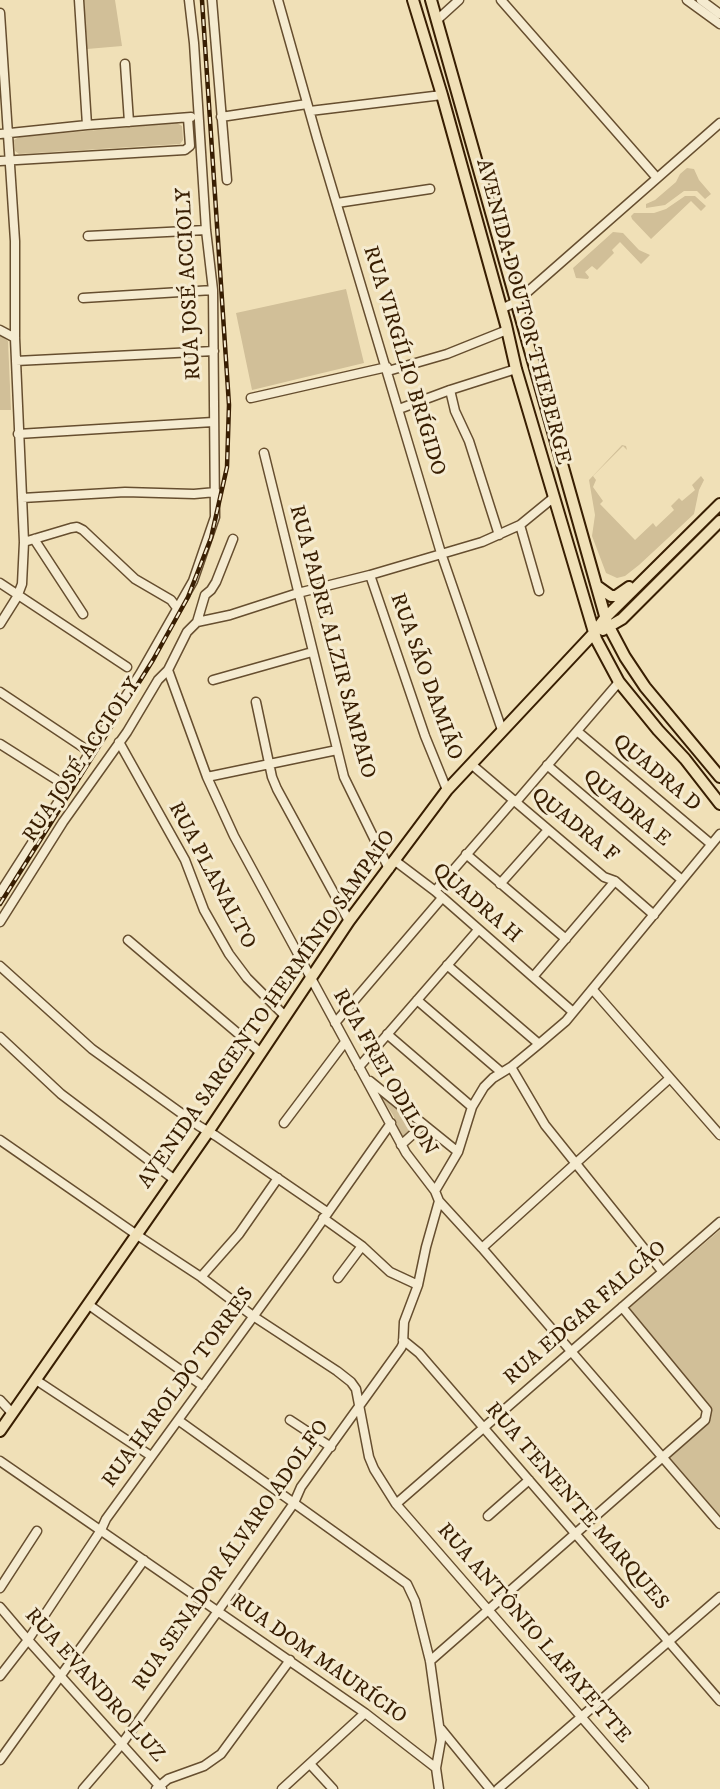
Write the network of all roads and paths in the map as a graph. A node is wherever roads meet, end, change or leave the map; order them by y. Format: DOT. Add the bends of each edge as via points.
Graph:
graph roads {
  1 [pos="79,0"];
  2 [pos="189,0"];
  3 [pos="212,0"];
  4 [pos="278,0"];
  5 [pos="412,0"];
  6 [pos="431,0"];
  7 [pos="459,0"];
  8 [pos="501,0"];
  9 [pos="687,0"];
  10 [pos="700,0"];
  11 [pos="0,13"];
  12 [pos="720,14"];
  13 [pos="437,20"];
  14 [pos="720,24"];
  15 [pos="125,64"];
  16 [pos="455,85"];
  17 [pos="441,92"];
  18 [pos="309,108"];
  19 [pos="198,116"];
  20 [pos="221,117"];
  21 [pos="188,118"];
  22 [pos="129,122"];
  23 [pos="720,123"];
  24 [pos="87,125"];
  25 [pos="4,134"];
  26 [pos="0,160"];
  27 [pos="10,160"];
  28 [pos="657,178"];
  29 [pos="227,180"];
  30 [pos="430,189"];
  31 [pos="337,203"];
  32 [pos="206,230"];
  33 [pos="88,236"];
  34 [pos="213,290"];
  35 [pos="83,298"];
  36 [pos="516,302"];
  37 [pos="501,309"];
  38 [pos="0,330"];
  39 [pos="507,330"];
  40 [pos="15,338"];
  41 [pos="214,351"];
  42 [pos="16,361"];
  43 [pos="387,369"];
  44 [pos="516,369"];
  45 [pos="450,390"];
  46 [pos="251,398"];
  47 [pos="399,409"];
  48 [pos="546,413"];
  49 [pos="530,418"];
  50 [pos="213,422"];
  51 [pos="18,434"];
  52 [pos="264,453"];
  53 [pos="216,492"];
  54 [pos="22,498"];
  55 [pos="553,498"];
  56 [pos="720,504"];
  57 [pos="720,521"];
  58 [pos="520,525"];
  59 [pos="499,535"];
  60 [pos="34,539"];
  61 [pos="233,539"];
  62 [pos="24,542"];
  63 [pos="441,554"];
  64 [pos="658,566"];
  65 [pos="369,575"];
  66 [pos="0,584"];
  67 [pos="596,584"];
  68 [pos="539,591"];
  69 [pos="298,593"];
  70 [pos="17,594"];
  71 [pos="178,602"];
  72 [pos="83,614"];
  73 [pos="197,621"];
  74 [pos="607,623"];
  75 [pos="0,624"];
  76 [pos="594,633"];
  77 [pos="312,652"];
  78 [pos="127,667"];
  79 [pos="168,670"];
  80 [pos="213,680"];
  81 [pos="619,682"];
  82 [pos="0,692"];
  83 [pos="256,702"];
  84 [pos="502,730"];
  85 [pos="577,730"];
  86 [pos="119,742"];
  87 [pos="0,744"];
  88 [pos="337,750"];
  89 [pos="90,752"];
  90 [pos="270,763"];
  91 [pos="471,764"];
  92 [pos="547,765"];
  93 [pos="207,777"];
  94 [pos="720,777"];
  95 [pos="68,787"];
  96 [pos="447,790"];
  97 [pos="515,801"];
  98 [pos="720,804"];
  99 [pos="548,830"];
  100 [pos="720,834"];
  101 [pos="711,844"];
  102 [pos="466,854"];
  103 [pos="391,864"];
  104 [pos="682,880"];
  105 [pos="615,881"];
  106 [pos="500,884"];
  107 [pos="0,893"];
  108 [pos="438,894"];
  109 [pos="654,915"];
  110 [pos="349,921"];
  111 [pos="0,922"];
  112 [pos="478,930"];
  113 [pos="566,939"];
  114 [pos="128,940"];
  115 [pos="447,964"];
  116 [pos="0,966"];
  117 [pos="533,977"];
  118 [pos="310,979"];
  119 [pos="593,990"];
  120 [pos="417,1000"];
  121 [pos="573,1012"];
  122 [pos="285,1016"];
  123 [pos="335,1023"];
  124 [pos="387,1034"];
  125 [pos="0,1037"];
  126 [pos="345,1042"];
  127 [pos="539,1044"];
  128 [pos="261,1053"];
  129 [pos="359,1067"];
  130 [pos="511,1067"];
  131 [pos="501,1072"];
  132 [pos="365,1077"];
  133 [pos="670,1078"];
  134 [pos="472,1107"];
  135 [pos="284,1123"];
  136 [pos="391,1124"];
  137 [pos="423,1125"];
  138 [pos="208,1132"];
  139 [pos="720,1134"];
  140 [pos="0,1140"];
  141 [pos="401,1145"];
  142 [pos="458,1152"];
  143 [pos="574,1163"];
  144 [pos="278,1178"];
  145 [pos="175,1180"];
  146 [pos="435,1191"];
  147 [pos="439,1201"];
  148 [pos="325,1215"];
  149 [pos="720,1222"];
  150 [pos="136,1235"];
  151 [pos="362,1246"];
  152 [pos="482,1248"];
  153 [pos="662,1271"];
  154 [pos="201,1277"];
  155 [pos="338,1278"];
  156 [pos="418,1286"];
  157 [pos="89,1305"];
  158 [pos="622,1307"];
  159 [pos="253,1316"];
  160 [pos="403,1340"];
  161 [pos="572,1353"];
  162 [pos="36,1380"];
  163 [pos="203,1386"];
  164 [pos="0,1400"];
  165 [pos="358,1408"];
  166 [pos="12,1413"];
  167 [pos="178,1420"];
  168 [pos="290,1420"];
  169 [pos="483,1427"];
  170 [pos="0,1431"];
  171 [pos="331,1446"];
  172 [pos="151,1456"];
  173 [pos="664,1458"];
  174 [pos="0,1461"];
  175 [pos="529,1480"];
  176 [pos="294,1503"];
  177 [pos="396,1504"];
  178 [pos="488,1516"];
  179 [pos="720,1524"];
  180 [pos="101,1530"];
  181 [pos="37,1531"];
  182 [pos="576,1534"];
  183 [pos="144,1560"];
  184 [pos="0,1588"];
  185 [pos="720,1597"];
  186 [pos="0,1607"];
  187 [pos="489,1610"];
  188 [pos="218,1611"];
  189 [pos="28,1640"];
  190 [pos="669,1642"];
  191 [pos="290,1660"];
  192 [pos="430,1661"];
  193 [pos="60,1675"];
  194 [pos="0,1676"];
  195 [pos="720,1701"];
  196 [pos="365,1713"];
  197 [pos="582,1717"];
  198 [pos="440,1728"];
  199 [pos="121,1745"];
  200 [pos="0,1760"];
  201 [pos="310,1764"];
  202 [pos="436,1768"];
  203 [pos="159,1788"];
  204 [pos="640,1788"];
  205 [pos="83,1789"];
  206 [pos="282,1789"];
  207 [pos="333,1789"];
  208 [pos="438,1789"];
  209 [pos="490,1789"];
  210 [pos="498,1789"];
  1 -- 24 [label="street"];
  2 -- 19 [label="street, RUA JOSÉ ACCIOLY"];
  3 -- 20 [label="street"];
  4 -- 18 [label="street, RUA VIRGÍLIO BRÍGIDO"];
  5 -- 17 [label="main road, AVENIDA DOUTOR THEBERGE"];
  6 -- 13 [label="main road, AVENIDA DOUTOR THEBERGE"];
  7 -- 13 [label="street"];
  8 -- 28 [label="street"];
  9 -- 14 [label="street"];
  10 -- 12 [label="street"];
  11 -- 25 [label="street"];
  13 -- 16 [label="main road, AVENIDA DOUTOR THEBERGE"];
  15 -- 22 [label="street"];
  16 -- 17 [label="main road"];
  16 -- 36 [label="main road, AVENIDA DOUTOR THEBERGE"];
  17 -- 18 [label="street"];
  17 -- 37 [label="main road, AVENIDA DOUTOR THEBERGE"];
  18 -- 20 [label="street"];
  18 -- 31 [label="street, RUA VIRGÍLIO BRÍGIDO"];
  19 -- 21 [label="street"];
  19 -- 32 [label="street, RUA JOSÉ ACCIOLY"];
  20 -- 29 [label="street"];
  21 -- 22 [label="street"];
  21 -- 27 [label="street" via="190,146 185,150"];
  22 -- 24 [label="street"];
  23 -- 28 [label="street"];
  24 -- 25 [label="street"];
  25 -- 27 [label="street"];
  26 -- 27 [label="street"];
  27 -- 40 [label="street"];
  28 -- 36 [label="street"];
  30 -- 31 [label="street"];
  31 -- 43 [label="street, RUA VIRGÍLIO BRÍGIDO"];
  32 -- 33 [label="street"];
  32 -- 34 [label="street, RUA JOSÉ ACCIOLY"];
  34 -- 35 [label="street"];
  34 -- 41 [label="street, RUA JOSÉ ACCIOLY"];
  36 -- 37 [label="street"];
  36 -- 48 [label="main road, AVENIDA DOUTOR THEBERGE"];
  37 -- 39 [label="main road, AVENIDA DOUTOR THEBERGE"];
  38 -- 40 [label="street"];
  39 -- 43 [label="street" via="447,354"];
  39 -- 44 [label="main road, AVENIDA DOUTOR THEBERGE"];
  40 -- 42 [label="street"];
  41 -- 42 [label="street"];
  41 -- 50 [label="street, RUA JOSÉ ACCIOLY"];
  42 -- 51 [label="street"];
  43 -- 46 [label="street"];
  43 -- 47 [label="street, RUA VIRGÍLIO BRÍGIDO"];
  44 -- 45 [label="street"];
  44 -- 49 [label="main road, AVENIDA DOUTOR THEBERGE"];
  45 -- 47 [label="street"];
  45 -- 59 [label="street"];
  47 -- 63 [label="street, RUA VIRGÍLIO BRÍGIDO"];
  48 -- 49 [label="main road" via="539,420"];
  48 -- 67 [label="main road, AVENIDA DOUTOR THEBERGE"];
  49 -- 55 [label="main road, AVENIDA DOUTOR THEBERGE"];
  50 -- 51 [label="street"];
  50 -- 53 [label="street, RUA JOSÉ ACCIOLY"];
  51 -- 54 [label="street"];
  52 -- 69 [label="street, RUA PADRE ALZIR SAMPAIO"];
  53 -- 54 [label="street"];
  53 -- 71 [label="street, RUA JOSÉ ACCIOLY" via="212,529 193,581"];
  54 -- 62 [label="street"];
  55 -- 58 [label="street"];
  55 -- 76 [label="main road, AVENIDA DOUTOR THEBERGE"];
  56 -- 64 [label="main road, AVENIDA SARGENTO HERMÍNIO SAMPAIO"];
  57 -- 74 [label="main road, AVENIDA SARGENTO HERMÍNIO SAMPAIO" via="622,619"];
  58 -- 59 [label="street"];
  58 -- 68 [label="street"];
  59 -- 63 [label="street"];
  60 -- 62 [label="street"];
  60 -- 71 [label="street" via="77,527 135,579"];
  60 -- 72 [label="street"];
  61 -- 73 [label="street, RUA JOSÉ ACCIOLY" via="216,582 205,595"];
  62 -- 70 [label="street" via="22,584"];
  63 -- 65 [label="street"];
  63 -- 84 [label="street, RUA VIRGÍLIO BRÍGIDO"];
  64 -- 67 [label="main road" via="616,596 603,592"];
  64 -- 74 [label="main road, AVENIDA SARGENTO HERMÍNIO SAMPAIO"];
  65 -- 69 [label="street"];
  65 -- 96 [label="street, RUA SÃO DAMIÃO"];
  66 -- 70 [label="street"];
  67 -- 74 [label="main road, AVENIDA DOUTOR THEBERGE"];
  69 -- 73 [label="street" via="230,615"];
  69 -- 77 [label="street, RUA PADRE ALZIR SAMPAIO"];
  70 -- 75 [label="street"];
  70 -- 78 [label="street"];
  71 -- 89 [label="street, RUA JOSÉ ACCIOLY" via="140,674"];
  73 -- 79 [label="street, RUA JOSÉ ACCIOLY" via="187,632"];
  74 -- 76 [label="main road, AVENIDA SARGENTO HERMÍNIO SAMPAIO"];
  74 -- 94 [label="main road, AVENIDA DOUTOR THEBERGE" via="645,687"];
  76 -- 81 [label="main road, AVENIDA DOUTOR THEBERGE"];
  76 -- 84 [label="main road, AVENIDA SARGENTO HERMÍNIO SAMPAIO"];
  77 -- 80 [label="street"];
  77 -- 88 [label="street, RUA PADRE ALZIR SAMPAIO"];
  79 -- 86 [label="street, RUA JOSÉ ACCIOLY"];
  79 -- 93 [label="street, RUA FREI ODILON"];
  81 -- 85 [label="street"];
  81 -- 98 [label="main road, AVENIDA DOUTOR THEBERGE"];
  82 -- 89 [label="street"];
  83 -- 90 [label="street"];
  84 -- 91 [label="main road, AVENIDA SARGENTO HERMÍNIO SAMPAIO"];
  85 -- 92 [label="street"];
  85 -- 101 [label="street, QUADRA D"];
  86 -- 111 [label="street, RUA JOSÉ ACCIOLY"];
  86 -- 122 [label="street, RUA PLANALTO" via="185,860 204,910 229,954"];
  87 -- 95 [label="street"];
  88 -- 90 [label="street"];
  88 -- 103 [label="street, RUA PADRE ALZIR SAMPAIO" via="344,777"];
  89 -- 95 [label="street, RUA JOSÉ ACCIOLY"];
  90 -- 93 [label="street"];
  90 -- 110 [label="street" via="277,789"];
  91 -- 96 [label="main road, AVENIDA SARGENTO HERMÍNIO SAMPAIO"];
  91 -- 97 [label="street, QUADRA F"];
  92 -- 97 [label="street"];
  92 -- 104 [label="street, QUADRA E"];
  93 -- 118 [label="street, RUA FREI ODILON"];
  95 -- 107 [label="street, RUA JOSÉ ACCIOLY"];
  96 -- 103 [label="main road, AVENIDA SARGENTO HERMÍNIO SAMPAIO"];
  97 -- 99 [label="street, QUADRA F"];
  97 -- 102 [label="street"];
  99 -- 105 [label="street, QUADRA F" via="604,877"];
  99 -- 106 [label="street"];
  100 -- 101 [label="street"];
  101 -- 104 [label="street"];
  102 -- 106 [label="street, QUADRA H"];
  102 -- 108 [label="street"];
  103 -- 108 [label="street, QUADRA H"];
  103 -- 110 [label="main road, AVENIDA SARGENTO HERMÍNIO SAMPAIO"];
  104 -- 109 [label="street"];
  105 -- 109 [label="street, QUADRA F"];
  105 -- 113 [label="street"];
  106 -- 113 [label="street, QUADRA H"];
  108 -- 112 [label="street, QUADRA H"];
  108 -- 123 [label="street"];
  109 -- 119 [label="street"];
  110 -- 118 [label="main road, AVENIDA SARGENTO HERMÍNIO SAMPAIO"];
  112 -- 115 [label="street"];
  112 -- 117 [label="street, QUADRA H"];
  113 -- 117 [label="street"];
  114 -- 128 [label="street"];
  115 -- 120 [label="street"];
  115 -- 127 [label="street"];
  116 -- 138 [label="street" via="92,1049"];
  117 -- 121 [label="street, QUADRA H"];
  118 -- 122 [label="main road, AVENIDA SARGENTO HERMÍNIO SAMPAIO"];
  118 -- 123 [label="street, RUA FREI ODILON"];
  119 -- 121 [label="street"];
  119 -- 133 [label="street"];
  120 -- 124 [label="street"];
  120 -- 131 [label="street"];
  121 -- 127 [label="street"];
  122 -- 128 [label="main road, AVENIDA SARGENTO HERMÍNIO SAMPAIO"];
  123 -- 126 [label="street, RUA FREI ODILON"];
  124 -- 129 [label="street"];
  124 -- 134 [label="street"];
  125 -- 145 [label="street" via="61,1094"];
  126 -- 129 [label="street, RUA FREI ODILON"];
  126 -- 135 [label="street"];
  127 -- 130 [label="street"];
  128 -- 138 [label="main road, AVENIDA SARGENTO HERMÍNIO SAMPAIO"];
  129 -- 132 [label="street, RUA FREI ODILON"];
  130 -- 131 [label="street"];
  130 -- 143 [label="street" via="540,1117"];
  131 -- 134 [label="street" via="484,1087"];
  132 -- 136 [label="street, RUA FREI ODILON"];
  132 -- 137 [label="street"];
  133 -- 139 [label="street"];
  133 -- 143 [label="street"];
  134 -- 142 [label="street"];
  136 -- 141 [label="street, RUA FREI ODILON"];
  136 -- 148 [label="street, RUA HAROLDO TORRES"];
  137 -- 141 [label="street"];
  137 -- 142 [label="street"];
  138 -- 144 [label="street"];
  138 -- 145 [label="main road, AVENIDA SARGENTO HERMÍNIO SAMPAIO"];
  140 -- 150 [label="street, RUA ANTÔNIO LAFAYETTE"];
  141 -- 146 [label="street, RUA FREI ODILON"];
  142 -- 146 [label="street"];
  143 -- 152 [label="street"];
  143 -- 153 [label="street"];
  144 -- 148 [label="street"];
  144 -- 154 [label="street"];
  145 -- 150 [label="main road, AVENIDA SARGENTO HERMÍNIO SAMPAIO"];
  146 -- 147 [label="street, RUA FREI ODILON"];
  147 -- 152 [label="street, RUA FREI ODILON"];
  147 -- 156 [label="street, RUA SENADOR ÁLVARO ADOLFO"];
  148 -- 151 [label="street"];
  148 -- 159 [label="street, RUA HAROLDO TORRES"];
  149 -- 153 [label="street, RUA EDGAR FALCÃO"];
  150 -- 154 [label="street, RUA ANTÔNIO LAFAYETTE"];
  150 -- 157 [label="main road, AVENIDA SARGENTO HERMÍNIO SAMPAIO"];
  151 -- 155 [label="street"];
  151 -- 156 [label="street" via="390,1272"];
  152 -- 161 [label="street, RUA FREI ODILON"];
  153 -- 158 [label="street, RUA EDGAR FALCÃO"];
  154 -- 159 [label="street, RUA ANTÔNIO LAFAYETTE"];
  156 -- 160 [label="street, RUA SENADOR ÁLVARO ADOLFO" via="404,1322"];
  157 -- 162 [label="main road, AVENIDA SARGENTO HERMÍNIO SAMPAIO"];
  157 -- 163 [label="street"];
  158 -- 161 [label="street, RUA EDGAR FALCÃO"];
  158 -- 173 [label="street" via="707,1410 705,1420"];
  159 -- 163 [label="street, RUA HAROLDO TORRES"];
  159 -- 165 [label="street, RUA ANTÔNIO LAFAYETTE" via="351,1382 356,1389"];
  160 -- 165 [label="street, RUA SENADOR ÁLVARO ADOLFO"];
  160 -- 169 [label="street, RUA TENENTE MARQUES"];
  161 -- 169 [label="street, RUA EDGAR FALCÃO"];
  161 -- 173 [label="street, RUA FREI ODILON"];
  162 -- 166 [label="main road, AVENIDA SARGENTO HERMÍNIO SAMPAIO"];
  162 -- 172 [label="street"];
  163 -- 167 [label="street, RUA HAROLDO TORRES"];
  164 -- 166 [label="street"];
  165 -- 171 [label="street, RUA SENADOR ÁLVARO ADOLFO"];
  165 -- 177 [label="street, RUA ANTÔNIO LAFAYETTE" via="369,1457"];
  166 -- 170 [label="main road, AVENIDA SARGENTO HERMÍNIO SAMPAIO"];
  167 -- 172 [label="street, RUA HAROLDO TORRES"];
  167 -- 176 [label="street"];
  168 -- 171 [label="street"];
  169 -- 175 [label="street, RUA TENENTE MARQUES"];
  169 -- 177 [label="street, RUA EDGAR FALCÃO"];
  171 -- 176 [label="street, RUA SENADOR ÁLVARO ADOLFO"];
  172 -- 180 [label="street, RUA HAROLDO TORRES"];
  173 -- 179 [label="street, RUA FREI ODILON"];
  173 -- 182 [label="street"];
  174 -- 180 [label="street, RUA DOM MAURÍCIO"];
  175 -- 178 [label="street"];
  175 -- 182 [label="street, RUA TENENTE MARQUES"];
  176 -- 188 [label="street, RUA SENADOR ÁLVARO ADOLFO"];
  176 -- 192 [label="street" via="403,1579 411,1590"];
  177 -- 187 [label="street, RUA ANTÔNIO LAFAYETTE"];
  180 -- 183 [label="street, RUA DOM MAURÍCIO"];
  180 -- 189 [label="street, RUA HAROLDO TORRES"];
  181 -- 184 [label="street"];
  182 -- 187 [label="street"];
  182 -- 190 [label="street, RUA TENENTE MARQUES"];
  183 -- 188 [label="street, RUA DOM MAURÍCIO"];
  183 -- 193 [label="street"];
  185 -- 190 [label="street"];
  186 -- 189 [label="street, RUA EVANDRO LUZ"];
  187 -- 192 [label="street"];
  187 -- 197 [label="street, RUA ANTÔNIO LAFAYETTE"];
  188 -- 191 [label="street, RUA DOM MAURÍCIO"];
  188 -- 199 [label="street, RUA SENADOR ÁLVARO ADOLFO"];
  189 -- 193 [label="street, RUA EVANDRO LUZ"];
  189 -- 194 [label="street, RUA HAROLDO TORRES"];
  190 -- 195 [label="street, RUA TENENTE MARQUES"];
  190 -- 197 [label="street"];
  191 -- 196 [label="street, RUA DOM MAURÍCIO"];
  191 -- 203 [label="street" via="212,1763 180,1773"];
  192 -- 198 [label="street"];
  193 -- 199 [label="street, RUA EVANDRO LUZ"];
  193 -- 200 [label="street"];
  196 -- 201 [label="street"];
  196 -- 202 [label="street, RUA DOM MAURÍCIO"];
  197 -- 204 [label="street, RUA ANTÔNIO LAFAYETTE"];
  197 -- 210 [label="street"];
  198 -- 202 [label="street"];
  198 -- 209 [label="street"];
  199 -- 203 [label="street, RUA EVANDRO LUZ"];
  199 -- 205 [label="street, RUA SENADOR ÁLVARO ADOLFO"];
  201 -- 206 [label="street"];
  201 -- 207 [label="street"];
  202 -- 208 [label="street"];
}
